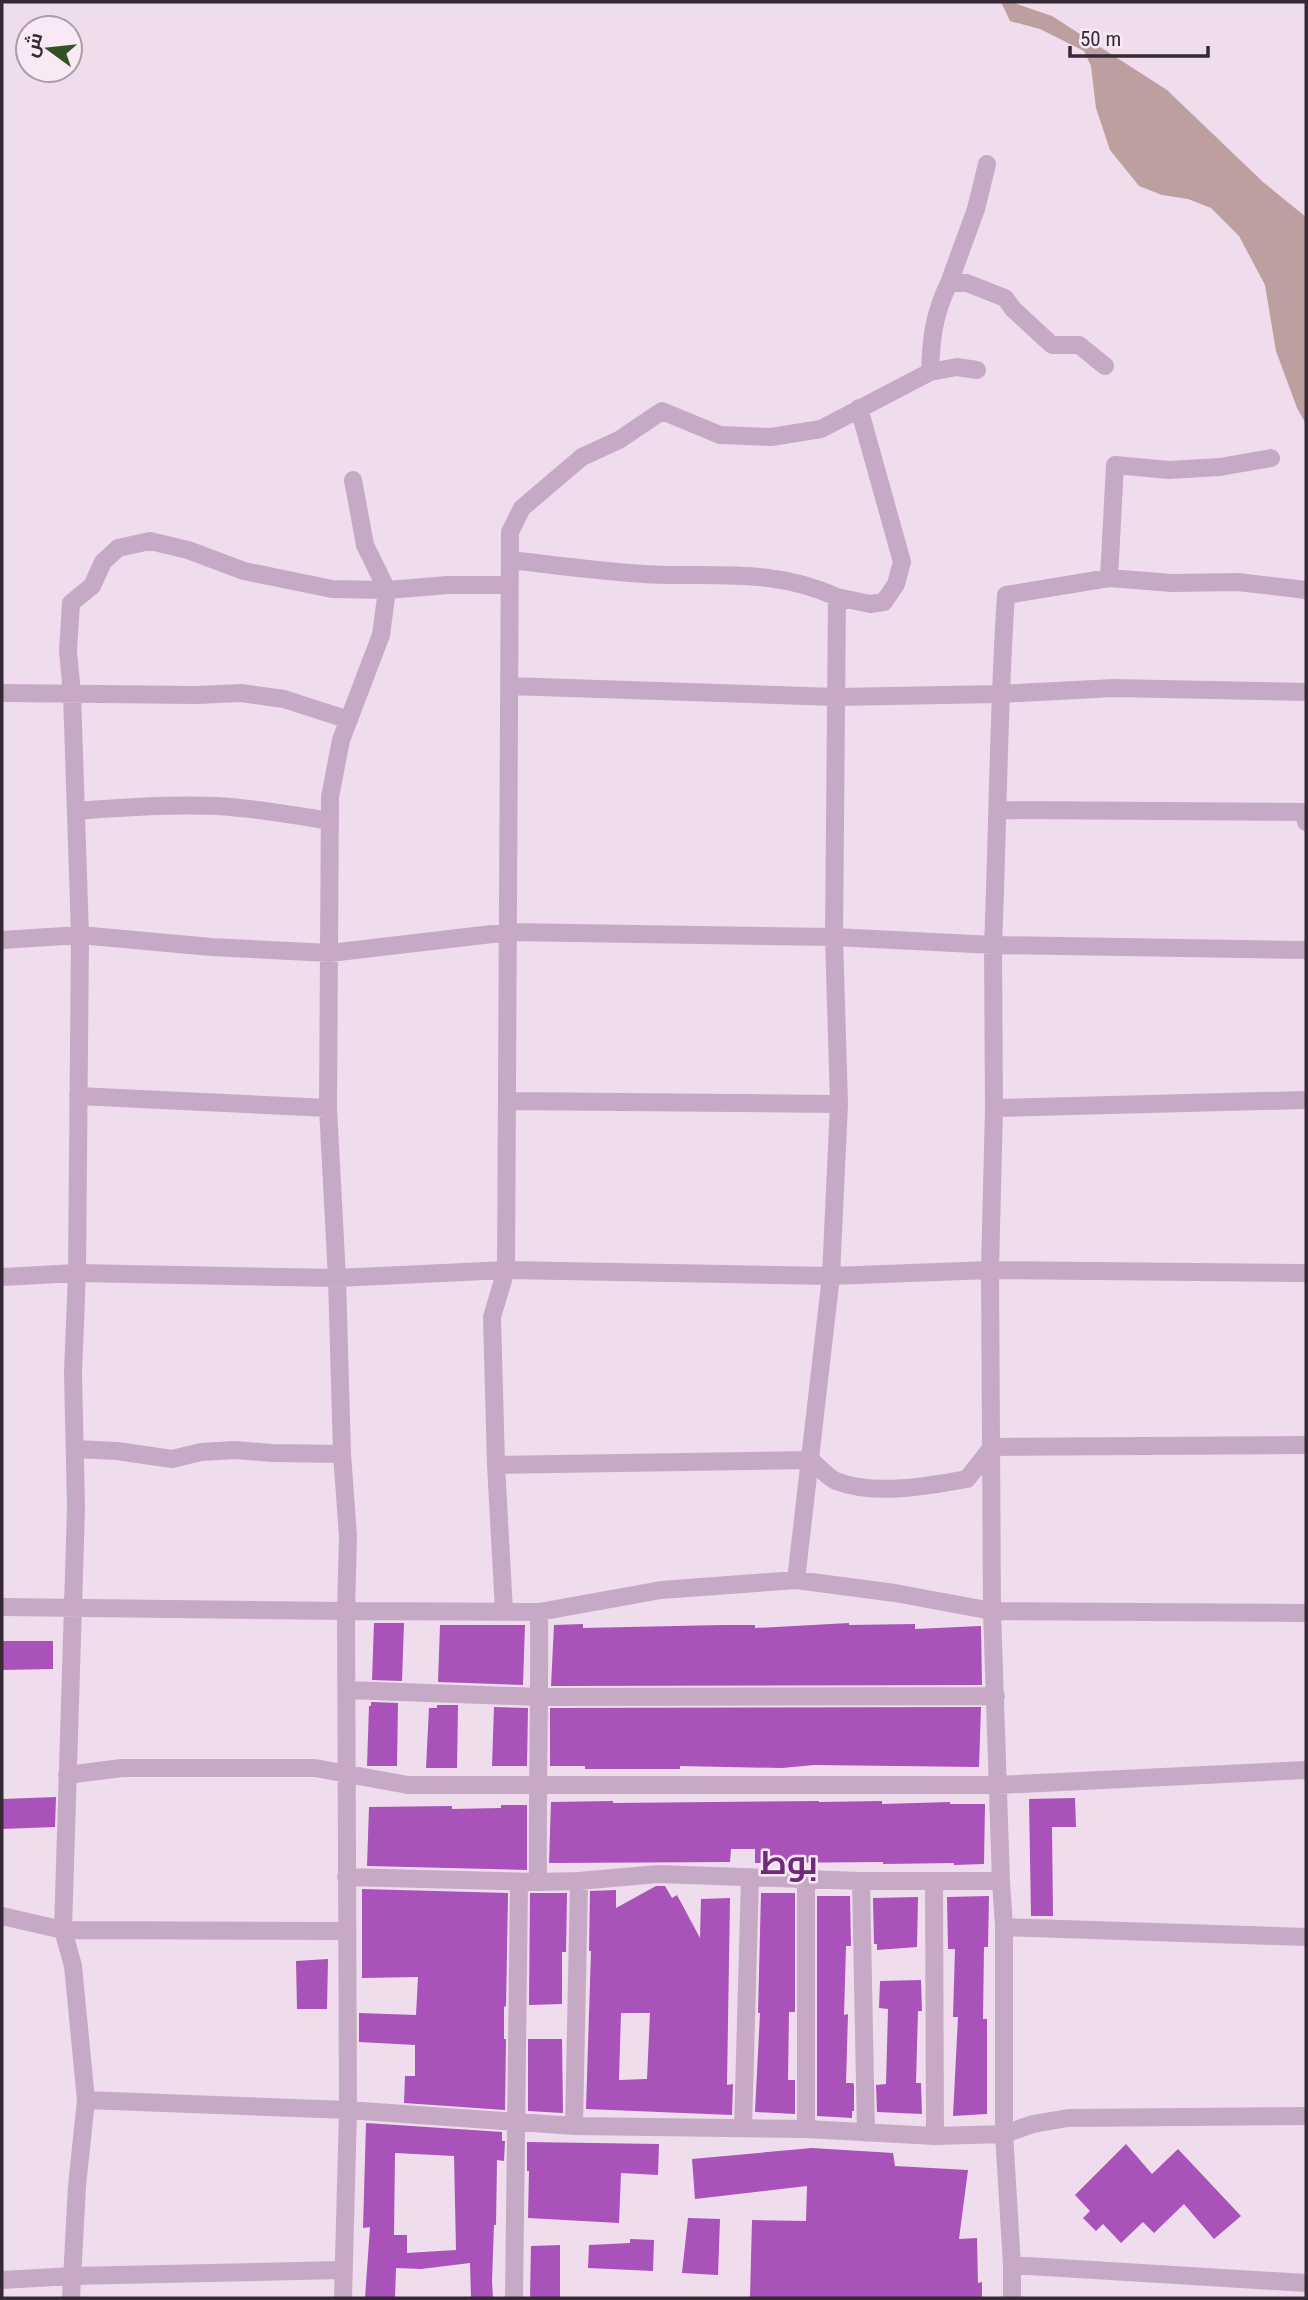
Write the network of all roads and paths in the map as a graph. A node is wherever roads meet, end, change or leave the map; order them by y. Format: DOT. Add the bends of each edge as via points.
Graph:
graph roads {
  1 [pos="987,164"];
  2 [pos="949,283"];
  3 [pos="1105,366"];
  4 [pos="977,370"];
  5 [pos="930,372"];
  6 [pos="859,408"];
  7 [pos="1271,458"];
  8 [pos="353,480"];
  9 [pos="510,560"];
  10 [pos="1109,578"];
  11 [pos="509,585"];
  12 [pos="387,590"];
  13 [pos="1306,590"];
  14 [pos="837,597"];
  15 [pos="509,686"];
  16 [pos="1306,692"];
  17 [pos="2,693"];
  18 [pos="72,694"];
  19 [pos="999,694"];
  20 [pos="836,697"];
  21 [pos="349,719"];
  22 [pos="998,810"];
  23 [pos="76,811"];
  24 [pos="330,821"];
  25 [pos="1306,822"];
  26 [pos="509,932"];
  27 [pos="80,935"];
  28 [pos="834,937"];
  29 [pos="2,940"];
  30 [pos="993,945"];
  31 [pos="1306,950"];
  32 [pos="330,953"];
  33 [pos="78,1096"];
  34 [pos="1306,1100"];
  35 [pos="508,1101"];
  36 [pos="839,1104"];
  37 [pos="328,1108"];
  38 [pos="994,1108"];
  39 [pos="506,1270"];
  40 [pos="990,1270"];
  41 [pos="77,1273"];
  42 [pos="1306,1273"];
  43 [pos="831,1276"];
  44 [pos="2,1277"];
  45 [pos="337,1278"];
  46 [pos="1306,1446"];
  47 [pos="992,1447"];
  48 [pos="75,1449"];
  49 [pos="342,1454"];
  50 [pos="811,1460"];
  51 [pos="496,1465"];
  52 [pos="796,1580"];
  53 [pos="2,1607"];
  54 [pos="72,1607"];
  55 [pos="346,1611"];
  56 [pos="504,1611"];
  57 [pos="992,1611"];
  58 [pos="539,1612"];
  59 [pos="1306,1613"];
  60 [pos="347,1690"];
  61 [pos="996,1696"];
  62 [pos="540,1698"];
  63 [pos="1306,1770"];
  64 [pos="346,1773"];
  65 [pos="67,1774"];
  66 [pos="998,1785"];
  67 [pos="537,1786"];
  68 [pos="346,1877"];
  69 [pos="750,1877"];
  70 [pos="806,1879"];
  71 [pos="579,1881"];
  72 [pos="861,1881"];
  73 [pos="1000,1881"];
  74 [pos="519,1882"];
  75 [pos="538,1882"];
  76 [pos="934,1882"];
  77 [pos="2,1916"];
  78 [pos="1004,1927"];
  79 [pos="63,1930"];
  80 [pos="346,1931"];
  81 [pos="1306,1937"];
  82 [pos="86,2100"];
  83 [pos="348,2110"];
  84 [pos="1306,2116"];
  85 [pos="516,2123"];
  86 [pos="574,2126"];
  87 [pos="743,2128"];
  88 [pos="806,2129"];
  89 [pos="866,2133"];
  90 [pos="1004,2134"];
  91 [pos="935,2136"];
  92 [pos="1012,2265"];
  93 [pos="343,2270"];
  94 [pos="72,2276"];
  95 [pos="2,2280"];
  96 [pos="1306,2283"];
  97 [pos="71,2298"];
  98 [pos="344,2298"];
  99 [pos="514,2298"];
  100 [pos="1012,2298"];
  1 -- 2 [label="street"];
  2 -- 3 [label="street" via="967,283 1005,299 1052,345 1079,345"];
  2 -- 5 [label="street" via="937,307"];
  4 -- 5 [label="street" via="957,367"];
  5 -- 6 [label="street"];
  6 -- 9 [label="street" via="821,429 771,437 720,435 662,411 619,440 582,457 522,508 510,532"];
  6 -- 14 [label="street" via="902,562 896,584 884,601 870,604"];
  7 -- 10 [label="street" via="1169,471 1115,465"];
  8 -- 12 [label="street" via="365,545"];
  9 -- 11 [label="street"];
  9 -- 14 [label="street" via="643,574 750,575 810,585"];
  10 -- 13 [label="street" via="1238,582"];
  10 -- 19 [label="street" via="1006,595"];
  11 -- 12 [label="street"];
  11 -- 15 [label="street"];
  12 -- 18 [label="street" via="332,589 244,571 149,541 118,548 103,562 92,586 71,603 68,651"];
  12 -- 21 [label="street" via="381,635"];
  14 -- 20 [label="street"];
  15 -- 20 [label="street"];
  15 -- 26 [label="street"];
  16 -- 19 [label="street" via="1115,688"];
  17 -- 18 [label="street"];
  18 -- 21 [label="street" via="241,692 284,699"];
  18 -- 23 [label="street"];
  19 -- 20 [label="street"];
  19 -- 22 [label="street"];
  20 -- 28 [label="street"];
  21 -- 24 [label="street" via="330,797"];
  22 -- 25 [label="street" via="1304,812"];
  22 -- 30 [label="street"];
  23 -- 24 [label="street" via="216,806"];
  23 -- 27 [label="street"];
  24 -- 32 [label="street"];
  26 -- 28 [label="street"];
  26 -- 32 [label="street"];
  26 -- 35 [label="street"];
  27 -- 29 [label="street"];
  27 -- 32 [label="street"];
  27 -- 33 [label="street"];
  28 -- 30 [label="street"];
  28 -- 36 [label="street"];
  30 -- 31 [label="street"];
  30 -- 38 [label="street"];
  32 -- 37 [label="street"];
  33 -- 37 [label="street"];
  33 -- 41 [label="street"];
  34 -- 38 [label="street"];
  35 -- 36 [label="street"];
  35 -- 39 [label="street"];
  36 -- 43 [label="street"];
  37 -- 45 [label="street"];
  38 -- 40 [label="street"];
  39 -- 43 [label="street"];
  39 -- 45 [label="street"];
  39 -- 51 [label="street" via="492,1317"];
  40 -- 42 [label="street"];
  40 -- 43 [label="street"];
  40 -- 47 [label="street"];
  41 -- 44 [label="street"];
  41 -- 45 [label="street"];
  41 -- 48 [label="street"];
  43 -- 50 [label="street"];
  45 -- 49 [label="street"];
  46 -- 47 [label="street"];
  47 -- 50 [label="street" via="967,1479 939,1484 868,1489 834,1481"];
  47 -- 57 [label="street"];
  48 -- 49 [label="street" via="172,1459 235,1450"];
  48 -- 54 [label="street"];
  49 -- 55 [label="street" via="348,1536"];
  50 -- 51 [label="street"];
  50 -- 52 [label="street"];
  51 -- 56 [label="street"];
  52 -- 57 [label="street"];
  52 -- 58 [label="street" via="661,1590"];
  53 -- 54 [label="street"];
  54 -- 55 [label="street"];
  54 -- 65 [label="street"];
  55 -- 56 [label="street"];
  55 -- 60 [label="street"];
  56 -- 58 [label="street"];
  57 -- 59 [label="street"];
  57 -- 61 [label="street"];
  58 -- 62 [label="street"];
  60 -- 62 [label="street"];
  60 -- 64 [label="street"];
  61 -- 62 [label="street"];
  61 -- 66 [label="street"];
  62 -- 67 [label="street"];
  63 -- 66 [label="street"];
  64 -- 65 [label="street" via="122,1768"];
  64 -- 67 [label="street" via="408,1785"];
  64 -- 68 [label="street"];
  65 -- 79 [label="street"];
  66 -- 67 [label="street"];
  66 -- 73 [label="street"];
  67 -- 75 [label="street"];
  68 -- 74 [label="street"];
  68 -- 80 [label="street"];
  69 -- 70 [label="street"];
  69 -- 71 [label="street" via="658,1874"];
  69 -- 87 [label="street"];
  70 -- 72 [label="street"];
  70 -- 88 [label="street"];
  71 -- 75 [label="street"];
  71 -- 86 [label="street"];
  72 -- 76 [label="street"];
  72 -- 89 [label="street"];
  73 -- 76 [label="street"];
  73 -- 78 [label="street"];
  74 -- 75 [label="street"];
  74 -- 85 [label="street"];
  76 -- 91 [label="street"];
  77 -- 79 [label="street"];
  78 -- 81 [label="street"];
  78 -- 90 [label="street"];
  79 -- 80 [label="street"];
  79 -- 82 [label="street" via="73,1966"];
  80 -- 83 [label="street"];
  82 -- 83 [label="street"];
  82 -- 94 [label="street"];
  83 -- 85 [label="street"];
  83 -- 93 [label="street"];
  84 -- 90 [label="street" via="1068,2118"];
  85 -- 86 [label="street"];
  85 -- 99 [label="street"];
  86 -- 87 [label="street"];
  87 -- 88 [label="street"];
  88 -- 89 [label="street"];
  89 -- 91 [label="street"];
  90 -- 91 [label="street"];
  90 -- 92 [label="street"];
  92 -- 96 [label="street"];
  92 -- 100 [label="street"];
  93 -- 94 [label="street"];
  93 -- 98 [label="street"];
  94 -- 95 [label="street"];
  94 -- 97 [label="street"];
}
